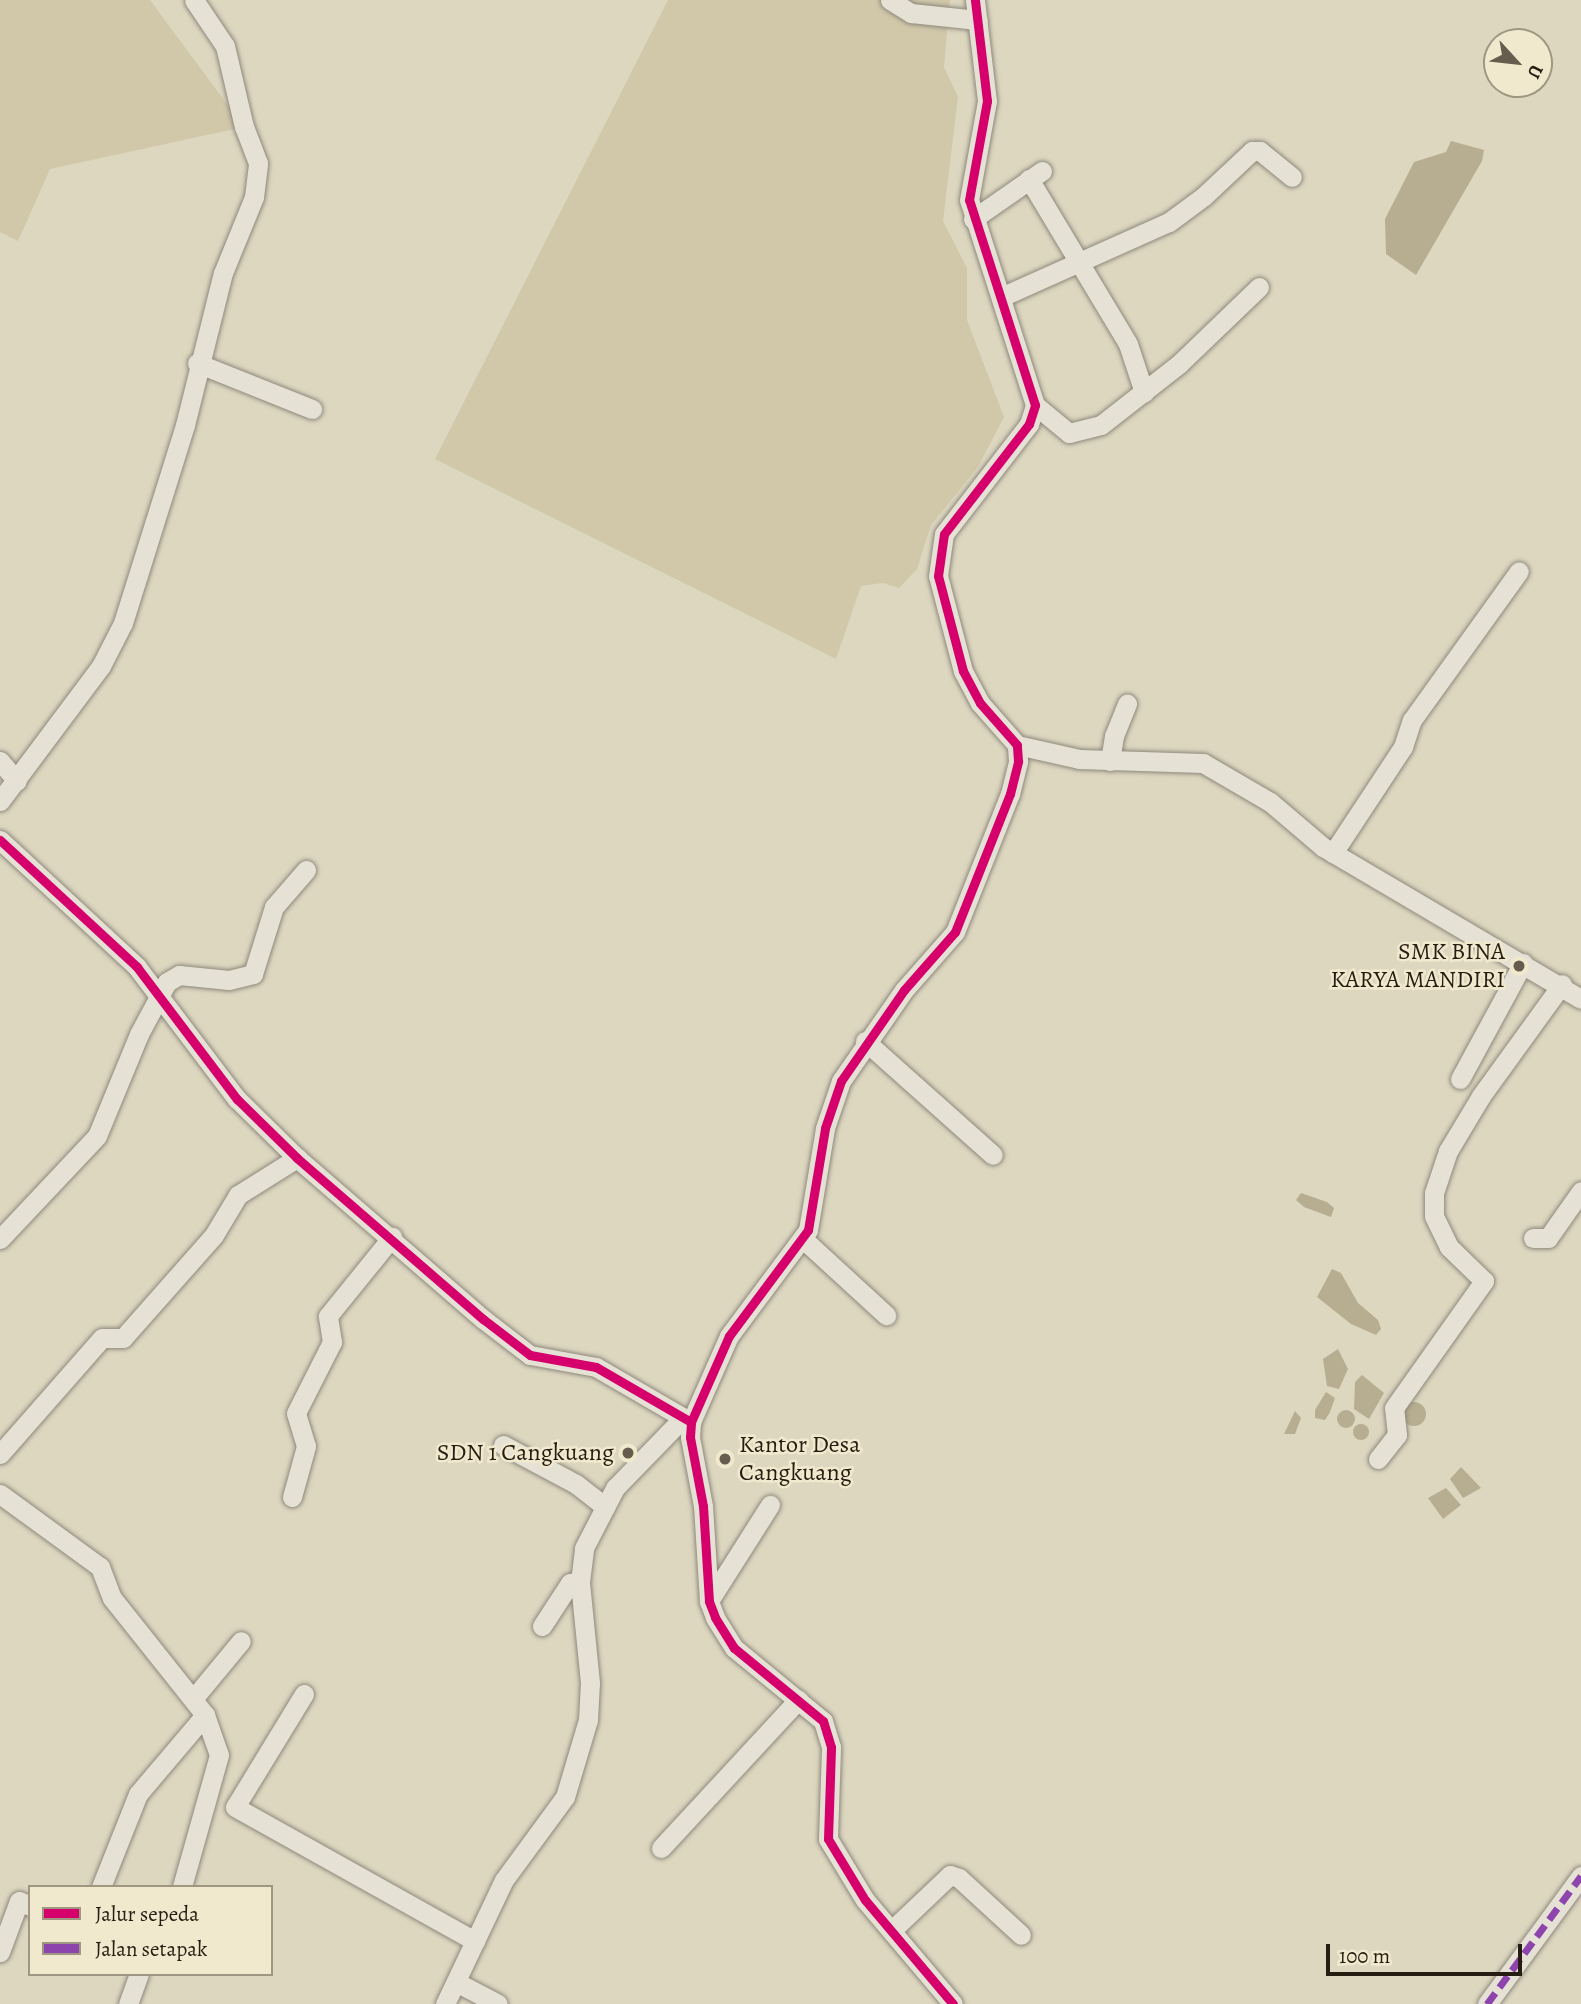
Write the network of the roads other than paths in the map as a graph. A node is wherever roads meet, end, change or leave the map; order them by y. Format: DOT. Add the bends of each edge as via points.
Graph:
graph roads {
  1 [pos="194,0"];
  2 [pos="890,0"];
  3 [pos="975,0"];
  4 [pos="978,20"];
  5 [pos="1292,177"];
  6 [pos="973,219"];
  7 [pos="1076,260"];
  8 [pos="1259,287"];
  9 [pos="1001,297"];
  10 [pos="197,363"];
  11 [pos="1144,392"];
  12 [pos="1034,405"];
  13 [pos="312,409"];
  14 [pos="1519,571"];
  15 [pos="1127,704"];
  16 [pos="1017,745"];
  17 [pos="0,761"];
  18 [pos="1110,761"];
  19 [pos="17,780"];
  20 [pos="0,801"];
  21 [pos="0,840"];
  22 [pos="1333,853"];
  23 [pos="306,870"];
  24 [pos="1522,963"];
  25 [pos="1562,984"];
  26 [pos="158,998"];
  27 [pos="1581,999"];
  28 [pos="865,1041"];
  29 [pos="1460,1079"];
  30 [pos="993,1155"];
  31 [pos="297,1158"];
  32 [pos="1581,1191"];
  33 [pos="392,1237"];
  34 [pos="1533,1238"];
  35 [pos="0,1239"];
  36 [pos="803,1239"];
  37 [pos="887,1315"];
  38 [pos="687,1420"];
  39 [pos="503,1446"];
  40 [pos="0,1454"];
  41 [pos="1378,1459"];
  42 [pos="0,1494"];
  43 [pos="292,1497"];
  44 [pos="771,1505"];
  45 [pos="605,1507"];
  46 [pos="580,1582"];
  47 [pos="709,1601"];
  48 [pos="542,1626"];
  49 [pos="241,1641"];
  50 [pos="304,1694"];
  51 [pos="193,1699"];
  52 [pos="798,1700"];
  53 [pos="205,1715"];
  54 [pos="661,1849"];
  55 [pos="1581,1876"];
  56 [pos="102,1885"];
  57 [pos="183,1885"];
  58 [pos="28,1905"];
  59 [pos="892,1930"];
  60 [pos="1021,1935"];
  61 [pos="475,1941"];
  62 [pos="0,1952"];
  63 [pos="138,1976"];
  64 [pos="456,1982"];
  65 [pos="128,2004"];
  66 [pos="445,2004"];
  67 [pos="498,2004"];
  68 [pos="953,2004"];
  69 [pos="1487,2004"];
  1 -- 10 [label="street" via="225,46 244,127 258,163 254,197 223,273"];
  2 -- 4 [label="street" via="911,13"];
  3 -- 4 [label="street"];
  4 -- 6 [label="street" via="987,101 972,174"];
  5 -- 7 [label="street" via="1260,150 1252,151 1185,212"];
  6 -- 7 [label="street" via="1036,175"];
  6 -- 9 [label="street"];
  7 -- 9 [label="street"];
  7 -- 11 [label="street" via="1128,344"];
  8 -- 11 [label="street"];
  9 -- 12 [label="street"];
  10 -- 13 [label="street"];
  10 -- 19 [label="street" via="181,438 123,623 101,666"];
  11 -- 12 [label="street" via="1101,425 1076,434"];
  12 -- 16 [label="street" via="1029,424 956,516 938,553 941,598 963,671 980,703"];
  14 -- 22 [label="street" via="1412,720 1403,747"];
  15 -- 18 [label="street"];
  16 -- 18 [label="street"];
  16 -- 28 [label="street" via="1010,794 955,932"];
  17 -- 19 [label="street"];
  18 -- 22 [label="street" via="1203,762 1270,802"];
  19 -- 20 [label="street"];
  21 -- 26 [label="street" via="138,967"];
  22 -- 24 [label="street"];
  23 -- 26 [label="street" via="274,908 253,974 229,980 179,975 167,982"];
  24 -- 25 [label="street"];
  24 -- 29 [label="street"];
  25 -- 27 [label="street"];
  25 -- 41 [label="street" via="1481,1096 1448,1151 1434,1193 1434,1216 1449,1247 1484,1281 1394,1408 1397,1435"];
  26 -- 31 [label="street" via="237,1099"];
  26 -- 35 [label="street" via="97,1136"];
  28 -- 30 [label="street"];
  28 -- 36 [label="street" via="841,1081 825,1128 811,1218"];
  31 -- 33 [label="street"];
  31 -- 40 [label="street" via="238,1195 214,1234 123,1338 102,1338"];
  32 -- 34 [label="street" via="1548,1238"];
  33 -- 38 [label="street" via="530,1355 596,1367"];
  33 -- 43 [label="street" via="328,1316 332,1342 296,1413 306,1446"];
  36 -- 37 [label="street"];
  36 -- 38 [label="street" via="729,1336"];
  38 -- 45 [label="street" via="617,1487"];
  38 -- 47 [label="street" via="703,1506"];
  39 -- 45 [label="street" via="576,1484"];
  42 -- 51 [label="street" via="100,1567 112,1598"];
  44 -- 47 [label="street"];
  45 -- 46 [label="street" via="584,1548"];
  46 -- 48 [label="street" via="570,1583"];
  46 -- 61 [label="street" via="590,1683 588,1720 565,1797 504,1880"];
  47 -- 52 [label="street" via="734,1648"];
  49 -- 51 [label="street"];
  50 -- 61 [label="street" via="235,1807"];
  51 -- 53 [label="street"];
  52 -- 54 [label="street"];
  52 -- 59 [label="street" via="823,1721 829,1734 828,1839 865,1900"];
  53 -- 56 [label="street" via="138,1794"];
  53 -- 57 [label="street" via="219,1755"];
  55 -- 69 [label="street"];
  58 -- 62 [label="street" via="19,1901"];
  59 -- 60 [label="street" via="950,1875 959,1878"];
  59 -- 68 [label="street"];
  61 -- 64 [label="street"];
  63 -- 65 [label="street"];
  64 -- 66 [label="street"];
  64 -- 67 [label="street"];
}
